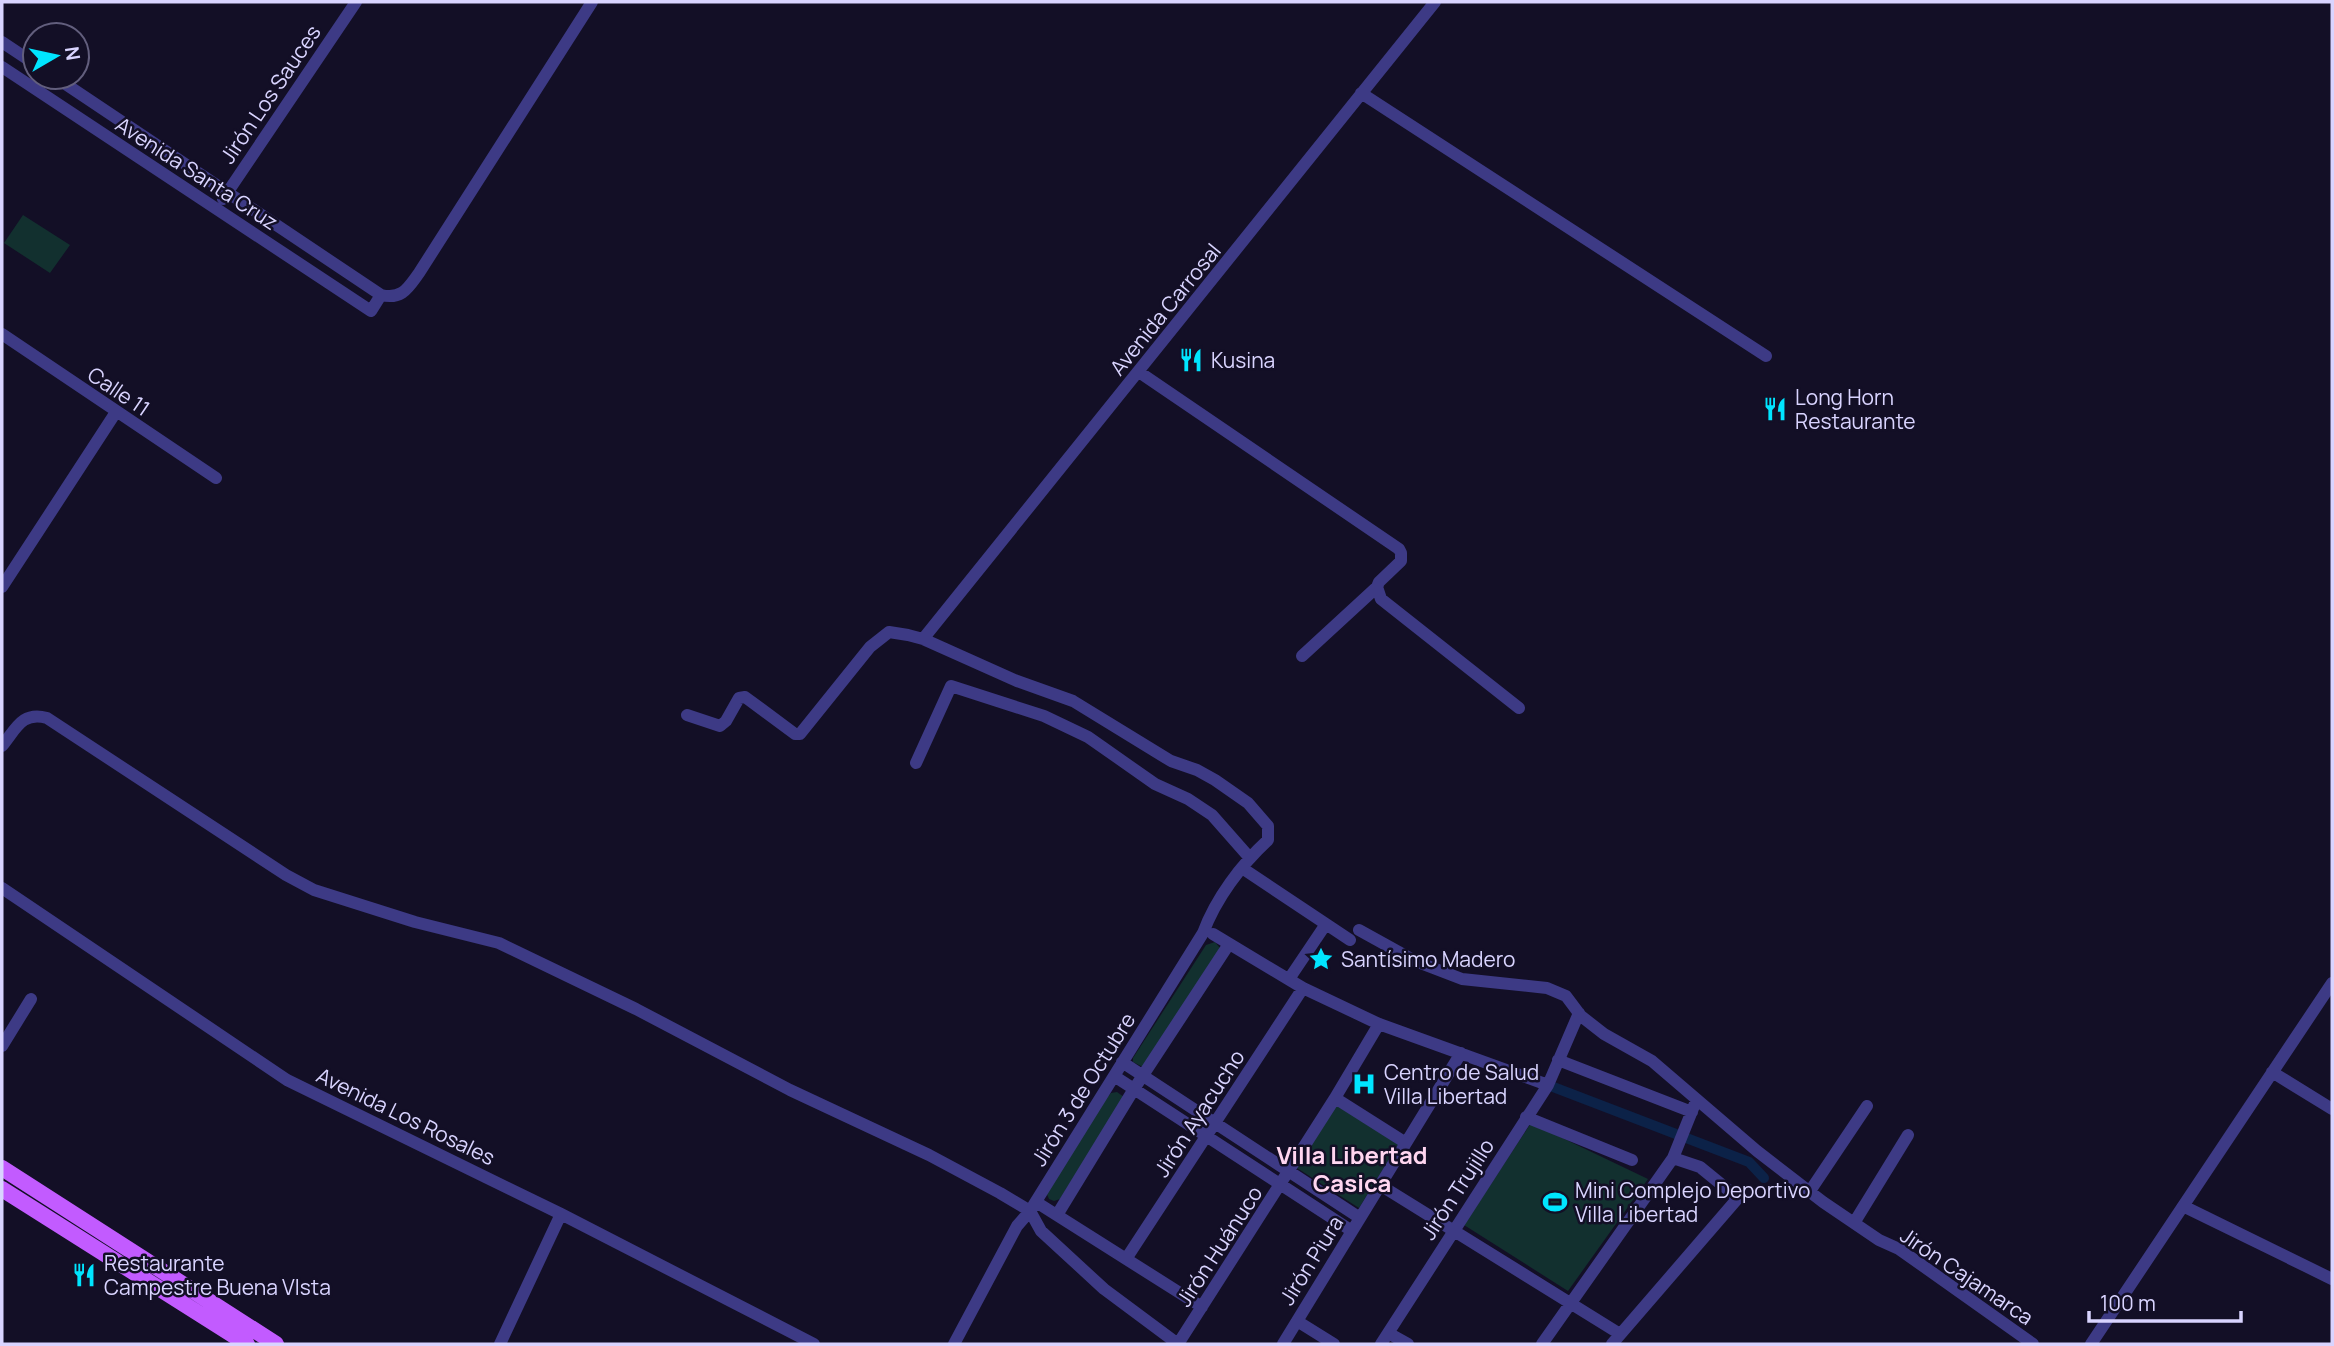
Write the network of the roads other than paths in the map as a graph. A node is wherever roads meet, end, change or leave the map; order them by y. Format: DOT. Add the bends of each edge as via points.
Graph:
graph roads {
  1 [pos="356,2"];
  2 [pos="592,2"];
  3 [pos="1435,2"];
  4 [pos="2,41"];
  5 [pos="21,54"];
  6 [pos="2,67"];
  7 [pos="76,91"];
  8 [pos="1362,93"];
  9 [pos="227,192"];
  10 [pos="216,209"];
  11 [pos="382,295"];
  12 [pos="2,334"];
  13 [pos="1766,356"];
  14 [pos="1139,372"];
  15 [pos="116,412"];
  16 [pos="216,478"];
  17 [pos="2,587"];
  18 [pos="1377,587"];
  19 [pos="923,639"];
  20 [pos="1302,656"];
  21 [pos="1519,708"];
  22 [pos="687,715"];
  23 [pos="2,746"];
  24 [pos="916,763"];
  25 [pos="1245,863"];
  26 [pos="2,888"];
  27 [pos="1326,924"];
  28 [pos="1213,934"];
  29 [pos="1229,944"];
  30 [pos="1289,979"];
  31 [pos="2332,983"];
  32 [pos="1304,988"];
  33 [pos="31,999"];
  34 [pos="1578,1013"];
  35 [pos="1379,1024"];
  36 [pos="2,1046"];
  37 [pos="1461,1054"];
  38 [pos="1558,1060"];
  39 [pos="1122,1062"];
  40 [pos="2272,1072"];
  41 [pos="1114,1076"];
  42 [pos="1143,1076"];
  43 [pos="1548,1085"];
  44 [pos="1134,1089"];
  45 [pos="1335,1098"];
  46 [pos="1694,1106"];
  47 [pos="1867,1106"];
  48 [pos="2332,1109"];
  49 [pos="1526,1117"];
  50 [pos="1215,1123"];
  51 [pos="1908,1135"];
  52 [pos="1206,1137"];
  53 [pos="1406,1143"];
  54 [pos="1673,1158"];
  55 [pos="1632,1160"];
  56 [pos="2,1168"];
  57 [pos="1289,1171"];
  58 [pos="1280,1184"];
  59 [pos="1380,1185"];
  60 [pos="2,1189"];
  61 [pos="1810,1191"];
  62 [pos="1033,1206"];
  63 [pos="2183,1206"];
  64 [pos="561,1214"];
  65 [pos="1057,1215"];
  66 [pos="1360,1218"];
  67 [pos="1854,1223"];
  68 [pos="1454,1229"];
  69 [pos="1352,1231"];
  70 [pos="1126,1259"];
  71 [pos="2332,1279"];
  72 [pos="1570,1302"];
  73 [pos="1202,1307"];
  74 [pos="1297,1321"];
  75 [pos="1390,1334"];
  76 [pos="1616,1339"];
  77 [pos="247,1344"];
  78 [pos="276,1344"];
  79 [pos="500,1344"];
  80 [pos="814,1344"];
  81 [pos="954,1344"];
  82 [pos="1178,1344"];
  83 [pos="1283,1344"];
  84 [pos="1334,1344"];
  85 [pos="1381,1344"];
  86 [pos="1408,1344"];
  87 [pos="1542,1344"];
  88 [pos="2033,1344"];
  89 [pos="2091,1344"];
  1 -- 9 [label="street, Jirón Los Sauces"];
  2 -- 11 [label="street" via="419,273 398,297"];
  3 -- 8 [label="street, Avenida Carrosal"];
  4 -- 5 [label="street"];
  6 -- 10 [label="street, Avenida Santa Cruz"];
  7 -- 9 [label="street, Avenida Santa Cruz"];
  8 -- 13 [label="street"];
  8 -- 14 [label="street, Avenida Carrosal"];
  9 -- 10 [label="street, Jirón Los Sauces"];
  9 -- 11 [label="street, Avenida Santa Cruz"];
  10 -- 11 [label="street, Avenida Santa Cruz" via="371,311"];
  12 -- 15 [label="street, Calle 11"];
  14 -- 18 [label="street" via="1399,549 1401,561"];
  14 -- 19 [label="street, Avenida Carrosal"];
  15 -- 16 [label="street, Calle 11"];
  15 -- 17 [label="street"];
  18 -- 20 [label="street"];
  18 -- 21 [label="street" via="1381,599"];
  19 -- 22 [label="street, Jirón 3 de Octubre" via="898,632 883,635 800,734 746,697 739,698 720,726"];
  19 -- 25 [label="street, Jirón 3 de Octubre" via="1073,701 1171,761 1215,780 1248,803 1268,826 1268,840"];
  23 -- 62 [label="street" via="26,717 47,718 314,890 499,943"];
  24 -- 25 [label="street" via="951,686 1044,716 1087,737 1155,784 1212,815"];
  25 -- 27 [label="street"];
  25 -- 39 [label="street, Jirón 3 de Octubre"];
  26 -- 64 [label="street, Avenida Los Rosales" via="287,1080"];
  27 -- 30 [label="street"];
  27 -- 34 [label="street" via="1461,979 1547,988 1566,996"];
  28 -- 29 [label="street"];
  29 -- 30 [label="street"];
  29 -- 42 [label="street, Jirón 3 de Octubre"];
  30 -- 32 [label="street"];
  31 -- 40 [label="street"];
  32 -- 35 [label="street"];
  32 -- 50 [label="street, Jirón Ayacucho"];
  33 -- 36 [label="street"];
  34 -- 38 [label="street, Jirón Trujillo"];
  34 -- 46 [label="street" via="1652,1061"];
  35 -- 37 [label="street"];
  35 -- 45 [label="street, Jirón Huánuco"];
  37 -- 43 [label="street"];
  37 -- 53 [label="street, Jirón Piura"];
  38 -- 43 [label="street, Jirón Trujillo"];
  38 -- 46 [label="street"];
  39 -- 41 [label="street, Jirón 3 de Octubre"];
  39 -- 42 [label="street"];
  40 -- 48 [label="street"];
  40 -- 63 [label="street"];
  41 -- 44 [label="street"];
  41 -- 62 [label="street, Jirón 3 de Octubre"];
  42 -- 44 [label="street, Jirón 3 de Octubre"];
  42 -- 50 [label="street"];
  43 -- 49 [label="street, Jirón Trujillo"];
  44 -- 52 [label="street"];
  44 -- 65 [label="street, Jirón 3 de Octubre"];
  45 -- 53 [label="street"];
  45 -- 57 [label="street, Jirón Huánuco"];
  46 -- 54 [label="street"];
  46 -- 61 [label="street, Jirón Cajamarca"];
  47 -- 61 [label="street"];
  49 -- 55 [label="street"];
  49 -- 68 [label="street, Jirón Trujillo"];
  50 -- 52 [label="street, Jirón Ayacucho"];
  50 -- 57 [label="street"];
  51 -- 67 [label="street"];
  52 -- 58 [label="street"];
  52 -- 70 [label="street, Jirón Ayacucho"];
  53 -- 59 [label="street, Jirón Piura"];
  54 -- 72 [label="street"];
  54 -- 76 [label="street" via="1700,1167 1738,1198"];
  56 -- 78 [label="main road"];
  57 -- 58 [label="street, Jirón Huánuco"];
  57 -- 66 [label="street"];
  58 -- 69 [label="street"];
  58 -- 73 [label="street, Jirón Huánuco"];
  59 -- 66 [label="street, Jirón Piura"];
  59 -- 68 [label="street"];
  60 -- 77 [label="main road"];
  61 -- 67 [label="street, Jirón Cajamarca"];
  62 -- 65 [label="street"];
  62 -- 81 [label="street, Jirón 3 de Octubre" via="1017,1226"];
  62 -- 82 [label="street" via="1041,1231 1104,1289"];
  63 -- 71 [label="street"];
  63 -- 89 [label="street"];
  64 -- 79 [label="street"];
  64 -- 80 [label="street, Avenida Los Rosales"];
  65 -- 70 [label="street"];
  66 -- 69 [label="street, Jirón Piura"];
  67 -- 88 [label="street, Jirón Cajamarca" via="1899,1249"];
  68 -- 72 [label="street"];
  68 -- 75 [label="street, Jirón Trujillo"];
  69 -- 74 [label="street, Jirón Piura"];
  70 -- 73 [label="street"];
  72 -- 76 [label="street"];
  72 -- 87 [label="street"];
  73 -- 82 [label="street, Jirón Huánuco"];
  74 -- 83 [label="street, Jirón Piura"];
  74 -- 84 [label="street"];
  75 -- 85 [label="street, Jirón Trujillo"];
  75 -- 86 [label="street"];
}
